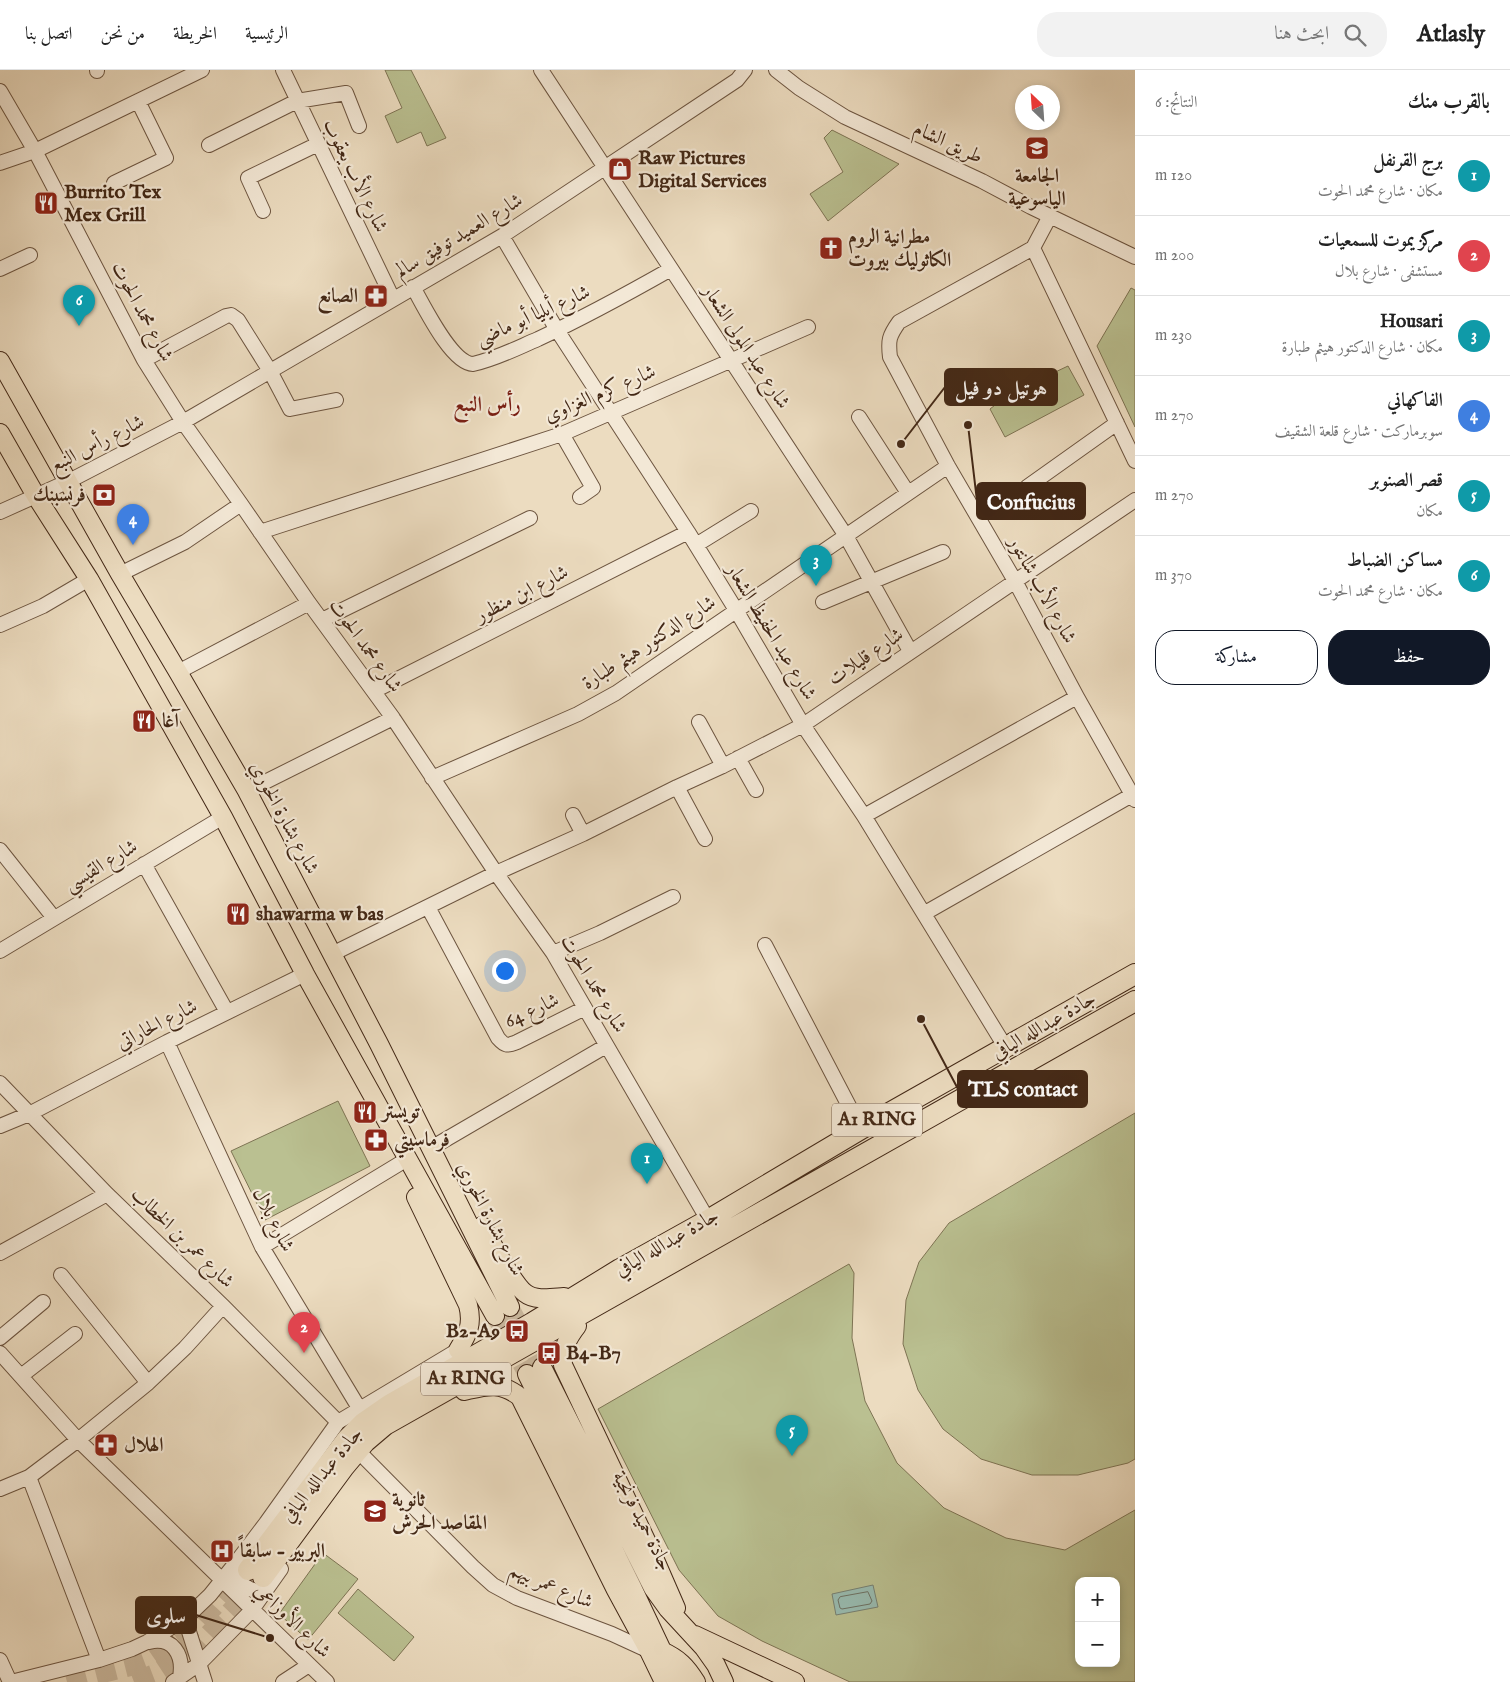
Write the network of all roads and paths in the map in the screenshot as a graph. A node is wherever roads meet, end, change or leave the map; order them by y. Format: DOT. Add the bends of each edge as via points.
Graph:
graph roads {
  1 [pos="202,70"];
  2 [pos="283,70"];
  3 [pos="541,70"];
  4 [pos="745,70"];
  5 [pos="776,70"];
  6 [pos="2,98"];
  7 [pos="138,101"];
  8 [pos="297,101"];
  9 [pos="359,126"];
  10 [pos="318,144"];
  11 [pos="209,145"];
  12 [pos="35,151"];
  13 [pos="0,163"];
  14 [pos="604,168"];
  15 [pos="114,183"];
  16 [pos="263,211"];
  17 [pos="1050,216"];
  18 [pos="502,236"];
  19 [pos="1033,248"];
  20 [pos="30,256"];
  21 [pos="1135,257"];
  22 [pos="0,269"];
  23 [pos="671,269"];
  24 [pos="413,287"];
  25 [pos="393,299"];
  26 [pos="808,326"];
  27 [pos="557,330"];
  28 [pos="144,360"];
  29 [pos="730,360"];
  30 [pos="0,361"];
  31 [pos="270,371"];
  32 [pos="336,400"];
  33 [pos="610,414"];
  34 [pos="859,417"];
  35 [pos="183,422"];
  36 [pos="1117,423"];
  37 [pos="0,432"];
  38 [pos="562,434"];
  39 [pos="1135,461"];
  40 [pos="948,466"];
  41 [pos="68,481"];
  42 [pos="1027,487"];
  43 [pos="908,493"];
  44 [pos="36,496"];
  45 [pos="580,497"];
  46 [pos="1135,500"];
  47 [pos="241,504"];
  48 [pos="751,511"];
  49 [pos="0,512"];
  50 [pos="530,518"];
  51 [pos="260,532"];
  52 [pos="688,532"];
  53 [pos="846,536"];
  54 [pos="696,544"];
  55 [pos="943,552"];
  56 [pos="120,574"];
  57 [pos="89,579"];
  58 [pos="872,581"];
  59 [pos="1015,581"];
  60 [pos="823,602"];
  61 [pos="309,604"];
  62 [pos="736,610"];
  63 [pos="322,620"];
  64 [pos="0,625"];
  65 [pos="910,651"];
  66 [pos="178,672"];
  67 [pos="374,691"];
  68 [pos="1077,696"];
  69 [pos="393,718"];
  70 [pos="699,722"];
  71 [pos="803,725"];
  72 [pos="738,758"];
  73 [pos="723,766"];
  74 [pos="432,778"];
  75 [pos="676,787"];
  76 [pos="756,790"];
  77 [pos="247,792"];
  78 [pos="1134,797"];
  79 [pos="573,816"];
  80 [pos="864,816"];
  81 [pos="223,817"];
  82 [pos="582,834"];
  83 [pos="705,839"];
  84 [pos="0,850"];
  85 [pos="144,864"];
  86 [pos="496,873"];
  87 [pos="673,897"];
  88 [pos="428,907"];
  89 [pos="925,913"];
  90 [pos="54,918"];
  91 [pos="765,945"];
  92 [pos="0,951"];
  93 [pos="553,953"];
  94 [pos="332,954"];
  95 [pos="305,974"];
  96 [pos="1135,974"];
  97 [pos="1135,1001"];
  98 [pos="585,1008"];
  99 [pos="226,1012"];
  100 [pos="167,1042"];
  101 [pos="379,1044"];
  102 [pos="345,1046"];
  103 [pos="606,1046"];
  104 [pos="1006,1048"];
  105 [pos="0,1083"];
  106 [pos="29,1114"];
  107 [pos="0,1126"];
  108 [pos="861,1129"];
  109 [pos="438,1144"];
  110 [pos="399,1164"];
  111 [pos="107,1194"];
  112 [pos="708,1220"];
  113 [pos="718,1238"];
  114 [pos="262,1247"];
  115 [pos="0,1253"];
  116 [pos="620,1269"];
  117 [pos="61,1275"];
  118 [pos="564,1297"];
  119 [pos="43,1302"];
  120 [pos="223,1306"];
  121 [pos="577,1326"];
  122 [pos="75,1334"];
  123 [pos="0,1338"];
  124 [pos="458,1350"];
  125 [pos="0,1353"];
  126 [pos="21,1376"];
  127 [pos="148,1383"];
  128 [pos="464,1391"];
  129 [pos="359,1408"];
  130 [pos="338,1422"];
  131 [pos="78,1440"];
  132 [pos="364,1456"];
  133 [pos="29,1477"];
  134 [pos="0,1488"];
  135 [pos="254,1573"];
  136 [pos="222,1581"];
  137 [pos="252,1610"];
  138 [pos="185,1619"];
  139 [pos="688,1629"];
  140 [pos="147,1642"];
  141 [pos="656,1651"];
  142 [pos="0,1660"];
  143 [pos="100,1660"];
  144 [pos="198,1664"];
  145 [pos="309,1665"];
  146 [pos="177,1680"];
  147 [pos="10,1682"];
  148 [pos="205,1682"];
  149 [pos="283,1682"];
  150 [pos="327,1682"];
  151 [pos="664,1682"];
  152 [pos="677,1682"];
  153 [pos="696,1682"];
  154 [pos="724,1682"];
  155 [pos="794,1682"];
  1 -- 7 [label="street"];
  2 -- 8 [label="street, شارع الأب يعقوب"];
  3 -- 14 [label="street, شارع عبد المولى الشعار"];
  4 -- 14 [label="street, شارع العميد توفيق سالم" via="737,80"];
  5 -- 17 [label="street, طريق الشام" via="845,117"];
  6 -- 12 [label="street, شارع محمد الحوت"];
  7 -- 12 [label="street"];
  7 -- 15 [label="street" via="166,158"];
  8 -- 9 [label="street" via="346,92"];
  8 -- 10 [label="street, شارع الأب يعقوب"];
  8 -- 11 [label="street"];
  10 -- 16 [label="street" via="248,178"];
  10 -- 25 [label="street, شارع الأب يعقوب"];
  12 -- 13 [label="street"];
  12 -- 28 [label="street, شارع محمد الحوت"];
  14 -- 18 [label="street, شارع العميد توفيق سالم"];
  14 -- 23 [label="street, شارع عبد المولى الشعار"];
  17 -- 19 [label="street"];
  17 -- 21 [label="street, طريق الشام"];
  18 -- 24 [label="street, شارع العميد توفيق سالم"];
  18 -- 27 [label="street, شارع عبد الحفيظ الشعار"];
  19 -- 36 [label="street"];
  19 -- 40 [label="street, شارع الأب شانتور" via="900,322 888,342 890,357"];
  20 -- 22 [label="street"];
  23 -- 27 [label="street, شارع أيليا أبو ماضي"];
  23 -- 29 [label="street, شارع عبد المولى الشعار"];
  24 -- 25 [label="street, شارع العميد توفيق سالم"];
  24 -- 27 [label="street, شارع أيليا أبو ماضي" via="446,342 467,364 489,360"];
  25 -- 31 [label="street, شارع العميد توفيق سالم"];
  26 -- 29 [label="street, شارع كرم الغزاوي"];
  27 -- 33 [label="street, شارع عبد الحفيظ الشعار"];
  28 -- 31 [label="street" via="231,315 238,320"];
  28 -- 35 [label="street, شارع محمد الحوت"];
  29 -- 33 [label="street, شارع كرم الغزاوي"];
  29 -- 53 [label="street, شارع عبد المولى الشعار"];
  30 -- 41 [label="main road, شارع بشارة الخوري"];
  31 -- 32 [label="street" via="290,409"];
  31 -- 35 [label="street, شارع العميد توفيق سالم"];
  33 -- 38 [label="street, شارع كرم الغزاوي"];
  33 -- 52 [label="street, شارع عبد الحفيظ الشعار"];
  34 -- 43 [label="street"];
  35 -- 41 [label="street, شارع رأس النبع"];
  35 -- 47 [label="street, شارع محمد الحوت"];
  36 -- 39 [label="street"];
  36 -- 42 [label="street"];
  37 -- 44 [label="main road, شارع بشارة الخوري"];
  38 -- 45 [label="street" via="593,488"];
  38 -- 51 [label="street, شارع كرم الغزاوي"];
  40 -- 43 [label="street, شارع الدكتور هيثم طبارة"];
  40 -- 59 [label="street, شارع الأب شانتور"];
  41 -- 44 [label="street, شارع رأس النبع"];
  41 -- 56 [label="main road, شارع بشارة الخوري"];
  43 -- 53 [label="street, شارع الدكتور هيثم طبارة"];
  44 -- 49 [label="street, شارع رأس النبع"];
  44 -- 57 [label="main road, شارع بشارة الخوري"];
  46 -- 59 [label="street, شارع قليلات"];
  47 -- 51 [label="street, شارع محمد الحوت"];
  47 -- 56 [label="street" via="185,542"];
  48 -- 54 [label="street"];
  50 -- 63 [label="street"];
  51 -- 61 [label="street, شارع محمد الحوت"];
  52 -- 54 [label="street, شارع عبد الحفيظ الشعار"];
  52 -- 67 [label="street, شارع ابن منظور"];
  53 -- 58 [label="street, شارع عبد المولى الشعار"];
  53 -- 62 [label="street, شارع الدكتور هيثم طبارة"];
  54 -- 62 [label="street, شارع عبد الحفيظ الشعار"];
  55 -- 58 [label="street"];
  56 -- 66 [label="main road, شارع بشارة الخوري"];
  57 -- 64 [label="street" via="43,606"];
  57 -- 81 [label="main road, شارع بشارة الخوري"];
  58 -- 60 [label="street"];
  58 -- 65 [label="street, شارع عبد المولى الشعار"];
  59 -- 65 [label="street, شارع قليلات"];
  59 -- 68 [label="street, شارع الأب شانتور"];
  61 -- 63 [label="street, شارع محمد الحوت"];
  61 -- 66 [label="street"];
  62 -- 71 [label="street, شارع عبد الحفيظ الشعار"];
  62 -- 74 [label="street, شارع الدكتور هيثم طبارة" via="616,692 578,714"];
  63 -- 67 [label="street, شارع محمد الحوت"];
  65 -- 71 [label="street, شارع قليلات"];
  66 -- 77 [label="main road, شارع بشارة الخوري"];
  67 -- 69 [label="street, شارع محمد الحوت"];
  68 -- 78 [label="street, شارع الأب شانتور"];
  68 -- 80 [label="street"];
  69 -- 74 [label="street, شارع محمد الحوت"];
  69 -- 77 [label="street"];
  70 -- 73 [label="street"];
  71 -- 72 [label="street, شارع قليلات"];
  71 -- 80 [label="street, شارع عبد الحفيظ الشعار"];
  72 -- 73 [label="street, شارع قليلات"];
  72 -- 76 [label="street"];
  73 -- 75 [label="street, شارع قليلات"];
  74 -- 86 [label="street, شارع محمد الحوت"];
  75 -- 82 [label="street, شارع قليلات"];
  75 -- 83 [label="street"];
  77 -- 94 [label="main road, شارع بشارة الخوري"];
  78 -- 89 [label="street"];
  79 -- 82 [label="street"];
  80 -- 89 [label="street, شارع عبد الحفيظ الشعار"];
  81 -- 85 [label="street, شارع القيسي"];
  81 -- 95 [label="main road, شارع بشارة الخوري"];
  82 -- 86 [label="street, شارع قليلات"];
  84 -- 90 [label="street"];
  85 -- 90 [label="street, شارع القيسي"];
  85 -- 99 [label="street"];
  86 -- 88 [label="street"];
  86 -- 93 [label="street, شارع محمد الحوت"];
  87 -- 93 [label="street"];
  88 -- 94 [label="street"];
  88 -- 98 [label="street, شارع 64" via="504,1045 517,1042"];
  89 -- 104 [label="street, شارع عبد الحفيظ الشعار"];
  90 -- 92 [label="street, شارع القيسي"];
  91 -- 108 [label="street"];
  93 -- 98 [label="street, شارع محمد الحوت"];
  94 -- 101 [label="main road, شارع بشارة الخوري"];
  95 -- 99 [label="street, شارع الحاراتي"];
  95 -- 102 [label="main road, شارع بشارة الخوري"];
  96 -- 104 [label="highway, جادة عبدالله اليافي / A1 RING"];
  97 -- 113 [label="highway, جادة عبدالله اليافي / A1 RING"];
  98 -- 103 [label="street, شارع محمد الحوت"];
  99 -- 100 [label="street, شارع الحاراتي"];
  100 -- 106 [label="street, شارع الحاراتي"];
  100 -- 114 [label="street, شارع بلال"];
  101 -- 102 [label="main road, شارع بشارة الخوري" via="503,1311"];
  101 -- 109 [label="main road" via="396,1064"];
  102 -- 110 [label="main road" via="362,1092"];
  103 -- 109 [label="street"];
  103 -- 112 [label="street, شارع محمد الحوت"];
  104 -- 108 [label="highway, جادة عبدالله اليافي / A1 RING"];
  105 -- 106 [label="street, شارع عمر بن الخطاب"];
  106 -- 107 [label="street, شارع الحاراتي"];
  106 -- 111 [label="street, شارع عمر بن الخطاب"];
  108 -- 112 [label="highway, جادة عبدالله اليافي / A1 RING"];
  109 -- 118 [label="main road" via="518,1285 525,1293 537,1298"];
  110 -- 114 [label="street"];
  110 -- 124 [label="main road" via="468,1305 470,1328"];
  111 -- 115 [label="street"];
  111 -- 120 [label="street, شارع عمر بن الخطاب"];
  112 -- 116 [label="highway, جادة عبدالله اليافي / A1 RING"];
  113 -- 121 [label="highway"];
  113 -- 135 [label="highway, جادة عبدالله اليافي / A1 RING" via="385,1426 365,1442"];
  114 -- 129 [label="street, شارع بلال"];
  116 -- 118 [label="highway"];
  116 -- 135 [label="highway, جادة عبدالله اليافي / A1 RING" via="388,1405 354,1430"];
  117 -- 127 [label="street"];
  118 -- 124 [label="highway"];
  119 -- 123 [label="street"];
  120 -- 127 [label="street"];
  120 -- 130 [label="street, شارع عمر بن الخطاب"];
  121 -- 128 [label="highway"];
  121 -- 139 [label="main road" via="566,1341 563,1365"];
  122 -- 126 [label="street"];
  124 -- 129 [label="street, جادة عبدالله اليافي"];
  125 -- 126 [label="street, شارع الأوزاعي"];
  126 -- 131 [label="street, شارع الأوزاعي"];
  127 -- 131 [label="street"];
  128 -- 132 [label="street, جادة عبدالله اليافي" via="380,1438"];
  128 -- 141 [label="main road" via="497,1386 520,1397 616,1590"];
  129 -- 130 [label="street, جادة عبدالله اليافي"];
  130 -- 135 [label="street, جادة عبدالله اليافي" via="266,1523"];
  131 -- 133 [label="street"];
  131 -- 136 [label="street, شارع الأوزاعي"];
  132 -- 135 [label="street, جادة عبدالله اليافي"];
  132 -- 141 [label="street, شارع عمر بيهم" via="494,1585 517,1598"];
  133 -- 134 [label="street"];
  133 -- 143 [label="street"];
  135 -- 136 [label="street, جادة عبدالله اليافي"];
  135 -- 137 [label="street, جادة عبدالله اليافي"];
  136 -- 137 [label="street, شارع الأوزاعي"];
  136 -- 138 [label="street, جادة عبدالله اليافي"];
  137 -- 144 [label="street, جادة عبدالله اليافي"];
  137 -- 145 [label="street, شارع الأوزاعي"];
  138 -- 140 [label="street, جادة عبدالله اليافي"];
  138 -- 144 [label="street"];
  139 -- 141 [label="main road, جادة حميد فرنجية" via="653,1588 535,1370 632,1587"];
  139 -- 154 [label="main road, جادة حميد فرنجية" via="716,1665"];
  139 -- 155 [label="main road"];
  140 -- 143 [label="street, جادة عبدالله اليافي"];
  140 -- 146 [label="street" via="164,1641 179,1656 182,1662"];
  141 -- 151 [label="main road"];
  141 -- 152 [label="main road, جادة حميد فرنجية"];
  141 -- 153 [label="main road, شارع عمر بيهم" via="674,1657"];
  142 -- 147 [label="street"];
  143 -- 147 [label="street, جادة عبدالله اليافي"];
  144 -- 146 [label="street, جادة عبدالله اليافي"];
  144 -- 148 [label="street"];
  145 -- 149 [label="street"];
  145 -- 150 [label="street, شارع الأوزاعي"];
}
